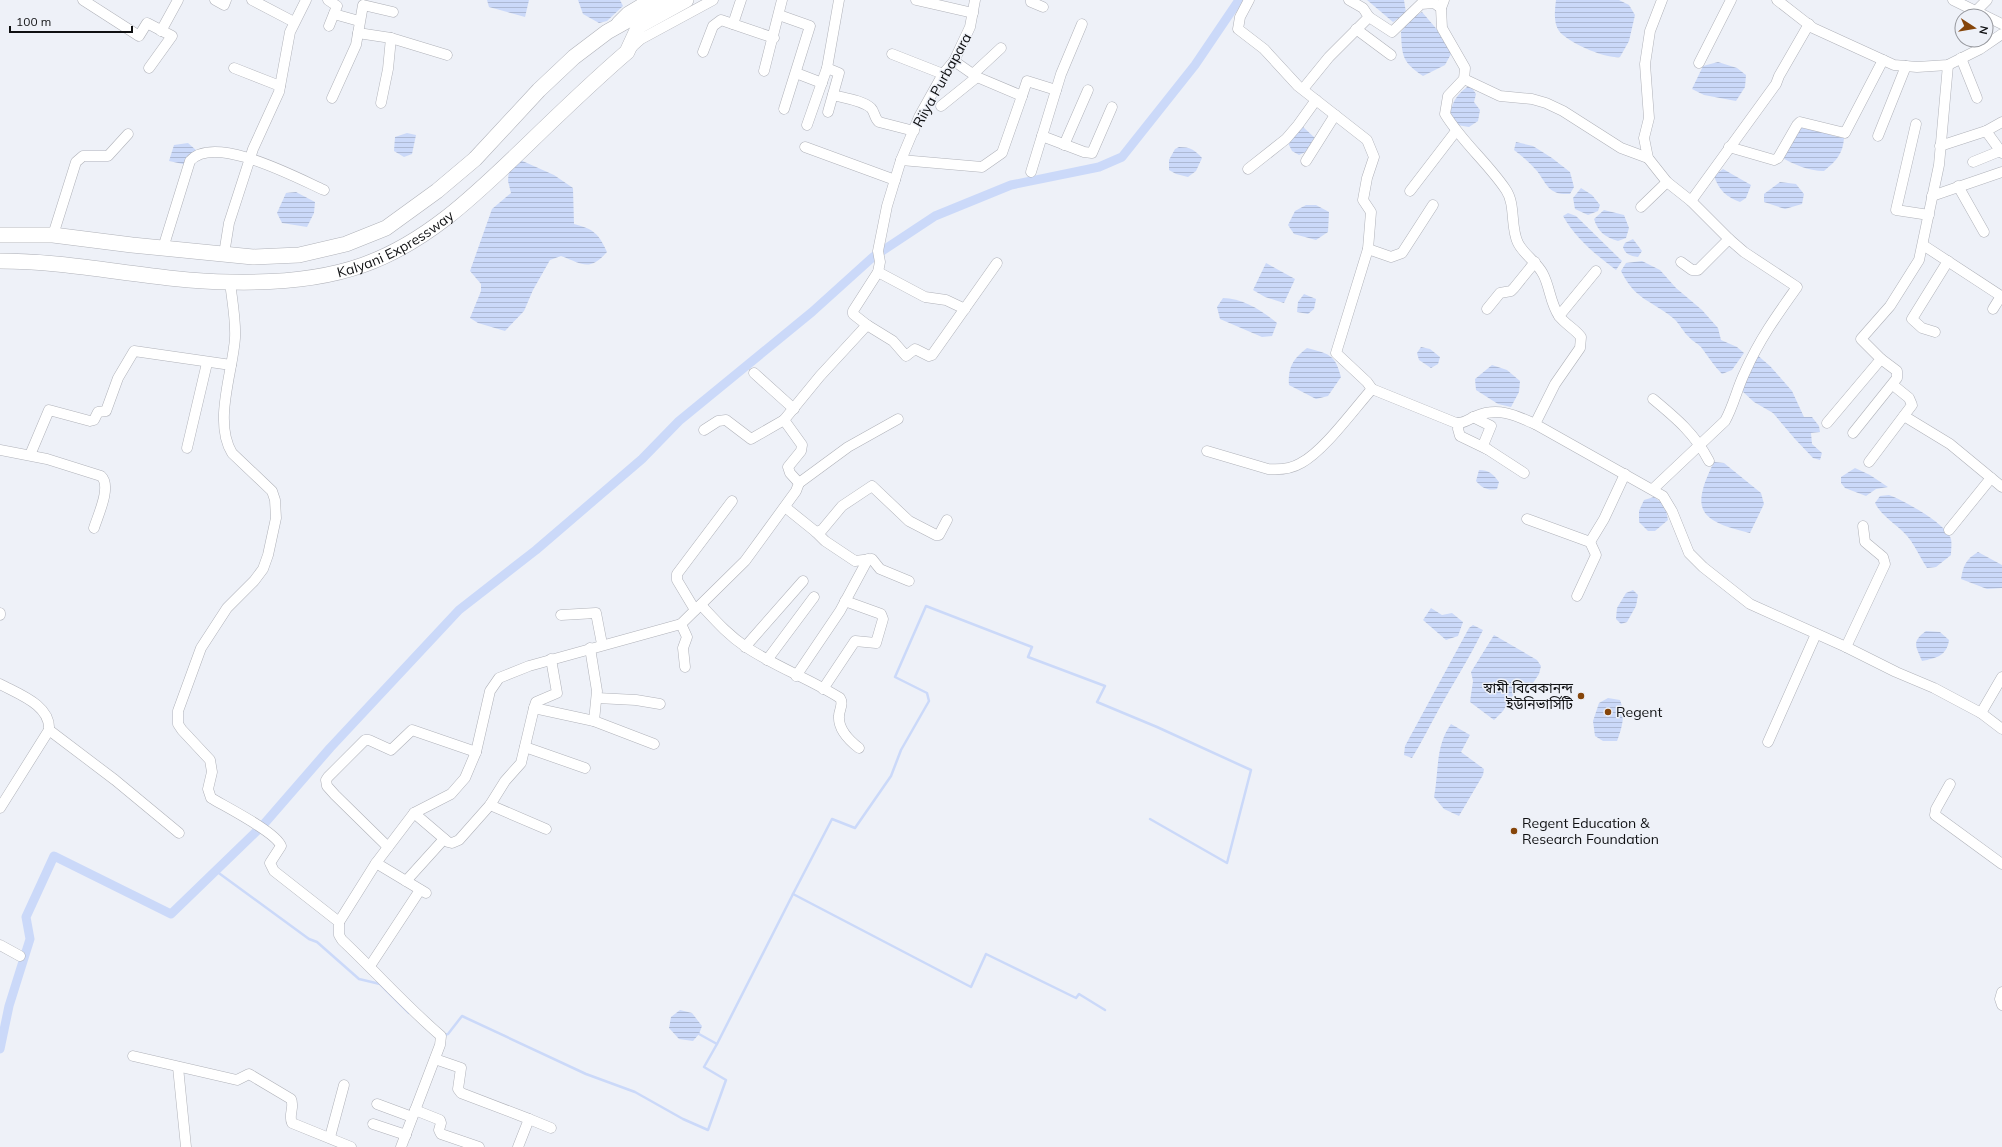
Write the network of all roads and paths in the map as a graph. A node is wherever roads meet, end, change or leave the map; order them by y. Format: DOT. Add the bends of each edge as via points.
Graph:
graph roads {
  1 [pos="83,0"];
  2 [pos="178,0"];
  3 [pos="215,0"];
  4 [pos="226,0"];
  5 [pos="252,0"];
  6 [pos="306,0"];
  7 [pos="328,0"];
  8 [pos="664,0"];
  9 [pos="686,0"];
  10 [pos="713,0"];
  11 [pos="741,0"];
  12 [pos="782,0"];
  13 [pos="838,0"];
  14 [pos="917,0"];
  15 [pos="976,0"];
  16 [pos="1031,0"];
  17 [pos="1249,0"];
  18 [pos="1349,0"];
  19 [pos="1662,0"];
  20 [pos="1731,0"];
  21 [pos="1777,0"];
  22 [pos="1954,0"];
  23 [pos="1987,0"];
  24 [pos="647,4"];
  25 [pos="1442,4"];
  26 [pos="1043,8"];
  27 [pos="1970,8"];
  28 [pos="1979,8"];
  29 [pos="393,12"];
  30 [pos="973,13"];
  31 [pos="334,14"];
  32 [pos="779,16"];
  33 [pos="1369,17"];
  34 [pos="359,21"];
  35 [pos="294,22"];
  36 [pos="733,24"];
  37 [pos="1082,24"];
  38 [pos="1809,24"];
  39 [pos="329,26"];
  40 [pos="1356,29"];
  41 [pos="162,31"];
  42 [pos="358,33"];
  43 [pos="2002,34"];
  44 [pos="391,38"];
  45 [pos="774,38"];
  46 [pos="1001,48"];
  47 [pos="627,52"];
  48 [pos="703,52"];
  49 [pos="892,54"];
  50 [pos="447,55"];
  51 [pos="1391,55"];
  52 [pos="1961,58"];
  53 [pos="1883,60"];
  54 [pos="954,61"];
  55 [pos="1699,63"];
  56 [pos="1948,64"];
  57 [pos="1906,66"];
  58 [pos="149,68"];
  59 [pos="234,68"];
  60 [pos="827,68"];
  61 [pos="764,71"];
  62 [pos="796,73"];
  63 [pos="942,74"];
  64 [pos="975,76"];
  65 [pos="1464,79"];
  66 [pos="822,83"];
  67 [pos="280,86"];
  68 [pos="1303,89"];
  69 [pos="1056,90"];
  70 [pos="1088,90"];
  71 [pos="833,95"];
  72 [pos="1022,96"];
  73 [pos="332,98"];
  74 [pos="1978,98"];
  75 [pos="1316,100"];
  76 [pos="381,103"];
  77 [pos="941,106"];
  78 [pos="1112,107"];
  79 [pos="784,109"];
  80 [pos="828,112"];
  81 [pos="1335,115"];
  82 [pos="2002,122"];
  83 [pos="1916,124"];
  84 [pos="807,126"];
  85 [pos="914,131"];
  86 [pos="1456,131"];
  87 [pos="1986,131"];
  88 [pos="128,134"];
  89 [pos="1042,136"];
  90 [pos="1878,136"];
  91 [pos="1064,145"];
  92 [pos="1940,146"];
  93 [pos="805,147"];
  94 [pos="1730,147"];
  95 [pos="2001,152"];
  96 [pos="250,158"];
  97 [pos="1648,158"];
  98 [pos="901,160"];
  99 [pos="1306,161"];
  100 [pos="1973,162"];
  101 [pos="1248,169"];
  102 [pos="1031,172"];
  103 [pos="2002,172"];
  104 [pos="895,180"];
  105 [pos="1667,182"];
  106 [pos="1958,186"];
  107 [pos="324,190"];
  108 [pos="1410,191"];
  109 [pos="1932,196"];
  110 [pos="1691,201"];
  111 [pos="1433,206"];
  112 [pos="1641,207"];
  113 [pos="1929,215"];
  114 [pos="1984,232"];
  115 [pos="0,235"];
  116 [pos="53,235"];
  117 [pos="1729,239"];
  118 [pos="1924,245"];
  119 [pos="163,248"];
  120 [pos="1368,249"];
  121 [pos="224,254"];
  122 [pos="0,261"];
  123 [pos="1948,261"];
  124 [pos="1535,262"];
  125 [pos="1681,262"];
  126 [pos="997,263"];
  127 [pos="879,267"];
  128 [pos="1596,271"];
  129 [pos="230,282"];
  130 [pos="2001,296"];
  131 [pos="965,309"];
  132 [pos="1487,309"];
  133 [pos="1993,309"];
  134 [pos="1559,316"];
  135 [pos="867,326"];
  136 [pos="1935,332"];
  137 [pos="1880,359"];
  138 [pos="206,362"];
  139 [pos="231,365"];
  140 [pos="754,373"];
  141 [pos="1893,385"];
  142 [pos="1372,389"];
  143 [pos="1653,399"];
  144 [pos="794,409"];
  145 [pos="1904,416"];
  146 [pos="1473,417"];
  147 [pos="898,419"];
  148 [pos="784,420"];
  149 [pos="1459,423"];
  150 [pos="1827,423"];
  151 [pos="1535,424"];
  152 [pos="704,430"];
  153 [pos="1852,433"];
  154 [pos="1700,443"];
  155 [pos="187,448"];
  156 [pos="0,450"];
  157 [pos="1487,450"];
  158 [pos="1207,451"];
  159 [pos="30,455"];
  160 [pos="1709,461"];
  161 [pos="1869,462"];
  162 [pos="1524,473"];
  163 [pos="1625,474"];
  164 [pos="1991,478"];
  165 [pos="799,483"];
  166 [pos="2002,487"];
  167 [pos="1653,489"];
  168 [pos="732,501"];
  169 [pos="785,508"];
  170 [pos="1528,519"];
  171 [pos="947,520"];
  172 [pos="1863,526"];
  173 [pos="94,528"];
  174 [pos="1949,530"];
  175 [pos="816,532"];
  176 [pos="1590,542"];
  177 [pos="868,559"];
  178 [pos="803,581"];
  179 [pos="909,581"];
  180 [pos="814,596"];
  181 [pos="1577,596"];
  182 [pos="845,601"];
  183 [pos="698,608"];
  184 [pos="561,616"];
  185 [pos="681,624"];
  186 [pos="1816,634"];
  187 [pos="602,644"];
  188 [pos="745,647"];
  189 [pos="1846,647"];
  190 [pos="590,648"];
  191 [pos="552,659"];
  192 [pos="767,660"];
  193 [pos="685,667"];
  194 [pos="796,676"];
  195 [pos="2002,677"];
  196 [pos="0,684"];
  197 [pos="823,689"];
  198 [pos="597,698"];
  199 [pos="660,704"];
  200 [pos="534,708"];
  201 [pos="1981,713"];
  202 [pos="594,721"];
  203 [pos="2002,729"];
  204 [pos="49,730"];
  205 [pos="1768,742"];
  206 [pos="654,744"];
  207 [pos="525,747"];
  208 [pos="858,748"];
  209 [pos="476,752"];
  210 [pos="585,768"];
  211 [pos="1950,784"];
  212 [pos="490,805"];
  213 [pos="0,808"];
  214 [pos="414,812"];
  215 [pos="546,829"];
  216 [pos="179,833"];
  217 [pos="444,839"];
  218 [pos="388,847"];
  219 [pos="376,863"];
  220 [pos="2002,864"];
  221 [pos="406,882"];
  222 [pos="340,922"];
  223 [pos="0,946"];
  224 [pos="20,956"];
  225 [pos="370,966"];
  226 [pos="2002,992"];
  227 [pos="2002,1005"];
  228 [pos="133,1056"];
  229 [pos="434,1058"];
  230 [pos="178,1067"];
  231 [pos="344,1085"];
  232 [pos="377,1104"];
  233 [pos="413,1113"];
  234 [pos="529,1119"];
  235 [pos="373,1124"];
  236 [pos="551,1128"];
  237 [pos="406,1135"];
  238 [pos="330,1137"];
  239 [pos="186,1147"];
  240 [pos="351,1147"];
  241 [pos="401,1147"];
  242 [pos="479,1147"];
  243 [pos="518,1147"];
  1 -- 41 [label="street" via="139,36 147,23"];
  2 -- 41 [label="street"];
  3 -- 4 [label="street" via="224,5"];
  5 -- 35 [label="street"];
  6 -- 35 [label="street"];
  7 -- 31 [label="street" via="337,6"];
  8 -- 24 [label="highway, Kalyani Expressway"];
  9 -- 47 [label="highway" via="639,26"];
  10 -- 47 [label="street, Kalyani Expressway" via="641,39"];
  11 -- 36 [label="street"];
  12 -- 32 [label="street"];
  13 -- 60 [label="street"];
  14 -- 30 [label="street"];
  15 -- 30 [label="street, Riiya Purbapara"];
  16 -- 26 [label="street"];
  17 -- 68 [label="street" via="1240,17 1238,29 1264,49"];
  18 -- 33 [label="street" via="1363,8"];
  19 -- 97 [label="street" via="1650,31 1645,64 1649,118 1644,138"];
  20 -- 55 [label="street"];
  21 -- 38 [label="street"];
  22 -- 27 [label="street"];
  23 -- 28 [label="street"];
  24 -- 121 [label="highway, Kalyani Expressway" via="574,57 539,90 475,159 386,228 346,244 299,255"];
  25 -- 33 [label="street" via="1421,4 1392,32"];
  25 -- 65 [label="street" via="1442,28 1466,68"];
  29 -- 34 [label="street" via="365,4 361,9"];
  30 -- 54 [label="street, Riiya Purbapara" via="970,27"];
  31 -- 34 [label="street"];
  31 -- 39 [label="street"];
  32 -- 45 [label="street"];
  32 -- 62 [label="street" via="810,26"];
  33 -- 40 [label="street"];
  34 -- 42 [label="street"];
  35 -- 67 [label="street"];
  36 -- 45 [label="street"];
  36 -- 48 [label="street" via="717,21 712,26"];
  37 -- 69 [label="street"];
  38 -- 53 [label="street"];
  38 -- 94 [label="street" via="1776,84"];
  40 -- 51 [label="street"];
  40 -- 68 [label="street"];
  41 -- 58 [label="street" via="172,36"];
  42 -- 44 [label="street"];
  42 -- 73 [label="street" via="356,45"];
  43 -- 52 [label="street"];
  44 -- 50 [label="street"];
  44 -- 76 [label="street"];
  45 -- 61 [label="street"];
  46 -- 64 [label="street"];
  47 -- 129 [label="highway, Kalyani Expressway" via="492,179 434,228 391,253 355,267 309,279"];
  49 -- 63 [label="street"];
  52 -- 56 [label="street"];
  52 -- 74 [label="street"];
  53 -- 57 [label="street" via="1894,65"];
  53 -- 94 [label="street" via="1845,134 1800,122 1778,158 1774,160"];
  54 -- 63 [label="street, Riiya Purbapara"];
  54 -- 64 [label="street"];
  56 -- 57 [label="street"];
  56 -- 92 [label="street"];
  57 -- 90 [label="street"];
  59 -- 67 [label="street"];
  60 -- 66 [label="street"];
  60 -- 71 [label="street" via="839,73"];
  62 -- 66 [label="street"];
  62 -- 79 [label="street"];
  63 -- 85 [label="street, Riiya Purbapara"];
  64 -- 72 [label="street"];
  64 -- 77 [label="street"];
  65 -- 86 [label="street" via="1448,96 1445,114"];
  65 -- 97 [label="street" via="1500,96 1546,103 1621,148"];
  66 -- 84 [label="street"];
  67 -- 96 [label="street"];
  68 -- 75 [label="street"];
  69 -- 72 [label="street" via="1027,81"];
  69 -- 89 [label="street"];
  70 -- 91 [label="street"];
  71 -- 80 [label="street"];
  71 -- 85 [label="street" via="870,108 879,122"];
  72 -- 98 [label="street" via="1002,153 982,167"];
  75 -- 81 [label="street"];
  75 -- 101 [label="street" via="1286,140"];
  78 -- 91 [label="street" via="1092,153"];
  81 -- 99 [label="street"];
  81 -- 120 [label="street" via="1368,140 1374,157 1363,200 1371,212"];
  82 -- 87 [label="street"];
  83 -- 113 [label="street" via="1896,210"];
  85 -- 98 [label="street, Riiya Purbapara"];
  86 -- 108 [label="street"];
  86 -- 124 [label="street" via="1507,191 1517,241 1521,249"];
  87 -- 92 [label="street"];
  87 -- 95 [label="street"];
  88 -- 116 [label="street" via="108,156 83,156 76,162"];
  89 -- 91 [label="street"];
  89 -- 102 [label="street"];
  92 -- 109 [label="street"];
  93 -- 104 [label="street"];
  94 -- 110 [label="street"];
  95 -- 100 [label="street"];
  96 -- 107 [label="street"];
  96 -- 119 [label="street" via="219,152 197,155 193,158"];
  96 -- 121 [label="street" via="229,223"];
  97 -- 105 [label="street"];
  98 -- 104 [label="street, Riiya Purbapara"];
  103 -- 106 [label="street"];
  104 -- 127 [label="street, Riiya Purbapara" via="878,251"];
  105 -- 110 [label="street"];
  105 -- 112 [label="street"];
  106 -- 109 [label="street"];
  106 -- 114 [label="street"];
  109 -- 113 [label="street"];
  110 -- 117 [label="street"];
  111 -- 120 [label="street" via="1402,253 1391,257"];
  113 -- 118 [label="street"];
  115 -- 116 [label="highway, Kalyani Expressway"];
  116 -- 119 [label="highway, Kalyani Expressway"];
  117 -- 125 [label="street" via="1698,270 1692,270"];
  117 -- 154 [label="street" via="1797,287 1762,336 1725,420"];
  118 -- 123 [label="street"];
  118 -- 137 [label="street" via="1919,260 1894,301 1861,339"];
  119 -- 121 [label="highway, Kalyani Expressway"];
  120 -- 142 [label="street" via="1336,354 1368,382"];
  122 -- 129 [label="highway, Kalyani Expressway"];
  123 -- 130 [label="street"];
  123 -- 136 [label="street" via="1912,319 1925,330"];
  124 -- 132 [label="street" via="1511,291 1500,293"];
  124 -- 134 [label="street" via="1544,275"];
  126 -- 131 [label="street"];
  127 -- 131 [label="street" via="924,297 946,300"];
  127 -- 135 [label="street" via="853,311 853,314"];
  128 -- 134 [label="street"];
  129 -- 139 [label="street" via="235,335"];
  130 -- 133 [label="street"];
  131 -- 135 [label="street" via="931,356 915,348 906,356 893,342"];
  134 -- 151 [label="street" via="1579,334 1582,342 1555,384"];
  135 -- 144 [label="street" via="820,376"];
  137 -- 141 [label="street" via="1897,371"];
  137 -- 150 [label="street"];
  138 -- 139 [label="street"];
  138 -- 155 [label="street"];
  138 -- 159 [label="street" via="134,351 118,378 106,411 98,412 90,421 50,410"];
  139 -- 222 [label="street" via="225,411 228,446 232,453 272,491 276,518 263,569 228,608 201,648 193,666 178,724 210,760 212,772 208,789 211,798 277,840 281,846 270,863 274,871"];
  140 -- 144 [label="street"];
  141 -- 145 [label="street" via="1912,403 1912,407"];
  141 -- 153 [label="street"];
  142 -- 149 [label="street"];
  142 -- 158 [label="street" via="1315,453 1300,464 1279,470 1268,469"];
  143 -- 154 [label="street"];
  144 -- 148 [label="street"];
  145 -- 161 [label="street"];
  145 -- 164 [label="street" via="1950,444"];
  146 -- 149 [label="street"];
  146 -- 151 [label="street" via="1501,411"];
  146 -- 157 [label="street" via="1491,426 1484,443"];
  147 -- 165 [label="street" via="848,447"];
  148 -- 152 [label="street" via="751,439 726,420 718,421"];
  148 -- 165 [label="street" via="802,445 801,451 788,470"];
  149 -- 157 [label="street" via="1460,436"];
  151 -- 163 [label="street"];
  154 -- 160 [label="street"];
  154 -- 167 [label="street"];
  156 -- 159 [label="street"];
  157 -- 162 [label="street"];
  159 -- 173 [label="street" via="104,479 106,488"];
  163 -- 167 [label="street"];
  163 -- 176 [label="street"];
  164 -- 166 [label="street"];
  164 -- 174 [label="street"];
  165 -- 169 [label="street"];
  167 -- 186 [label="street" via="1663,496 1686,548 1702,567 1750,604"];
  168 -- 183 [label="street" via="677,574 677,580"];
  169 -- 175 [label="street"];
  169 -- 183 [label="street" via="745,561"];
  170 -- 176 [label="street"];
  171 -- 175 [label="street" via="939,535 936,535 907,519 876,488 870,486 842,506 822,530"];
  172 -- 189 [label="street" via="1865,542 1883,556 1885,564"];
  175 -- 177 [label="street" via="855,561"];
  176 -- 181 [label="street" via="1596,555"];
  177 -- 179 [label="street" via="874,560 880,569"];
  177 -- 182 [label="street"];
  178 -- 188 [label="street"];
  180 -- 192 [label="street"];
  182 -- 194 [label="street"];
  182 -- 197 [label="street" via="881,614 883,619 876,643 855,641"];
  183 -- 185 [label="street"];
  183 -- 188 [label="street"];
  184 -- 187 [label="street" via="596,613"];
  185 -- 187 [label="street"];
  185 -- 193 [label="street" via="687,637 684,648"];
  186 -- 189 [label="street"];
  186 -- 205 [label="street"];
  187 -- 190 [label="street"];
  188 -- 192 [label="street"];
  189 -- 201 [label="street" via="1941,691"];
  190 -- 191 [label="street"];
  190 -- 198 [label="street"];
  191 -- 200 [label="street" via="557,693 536,702"];
  191 -- 209 [label="street" via="505,674 494,683"];
  192 -- 194 [label="street"];
  194 -- 197 [label="street"];
  195 -- 201 [label="street"];
  196 -- 204 [label="street" via="41,708 49,719"];
  197 -- 208 [label="street" via="842,700 839,719 846,738"];
  198 -- 199 [label="street"];
  198 -- 202 [label="street"];
  200 -- 202 [label="street"];
  200 -- 207 [label="street"];
  201 -- 203 [label="street"];
  202 -- 206 [label="street"];
  204 -- 213 [label="street"];
  204 -- 216 [label="street"];
  207 -- 210 [label="street"];
  207 -- 212 [label="street" via="521,762"];
  209 -- 214 [label="street" via="465,778 451,794"];
  209 -- 218 [label="street" via="412,730 391,750 365,740 328,777 327,786"];
  211 -- 220 [label="street" via="1935,815"];
  212 -- 215 [label="street"];
  212 -- 217 [label="street" via="459,840 450,843"];
  214 -- 217 [label="street"];
  214 -- 218 [label="street"];
  217 -- 221 [label="street"];
  218 -- 219 [label="street"];
  219 -- 221 [label="street"];
  219 -- 222 [label="street"];
  221 -- 225 [label="street" via="423,892"];
  222 -- 225 [label="street" via="339,935 342,940"];
  223 -- 224 [label="street"];
  225 -- 229 [label="street" via="412,1011 441,1036"];
  226 -- 227 [label="street"];
  228 -- 230 [label="street"];
  229 -- 233 [label="street"];
  229 -- 234 [label="street" via="461,1068 458,1089 461,1093"];
  230 -- 238 [label="street" via="237,1080 249,1074 291,1099 292,1123"];
  230 -- 239 [label="street"];
  231 -- 238 [label="street"];
  232 -- 233 [label="street"];
  233 -- 237 [label="street"];
  233 -- 242 [label="street" via="440,1120 441,1134"];
  234 -- 236 [label="street"];
  234 -- 243 [label="street"];
  235 -- 237 [label="street"];
  237 -- 241 [label="street"];
  238 -- 240 [label="street"];
}
